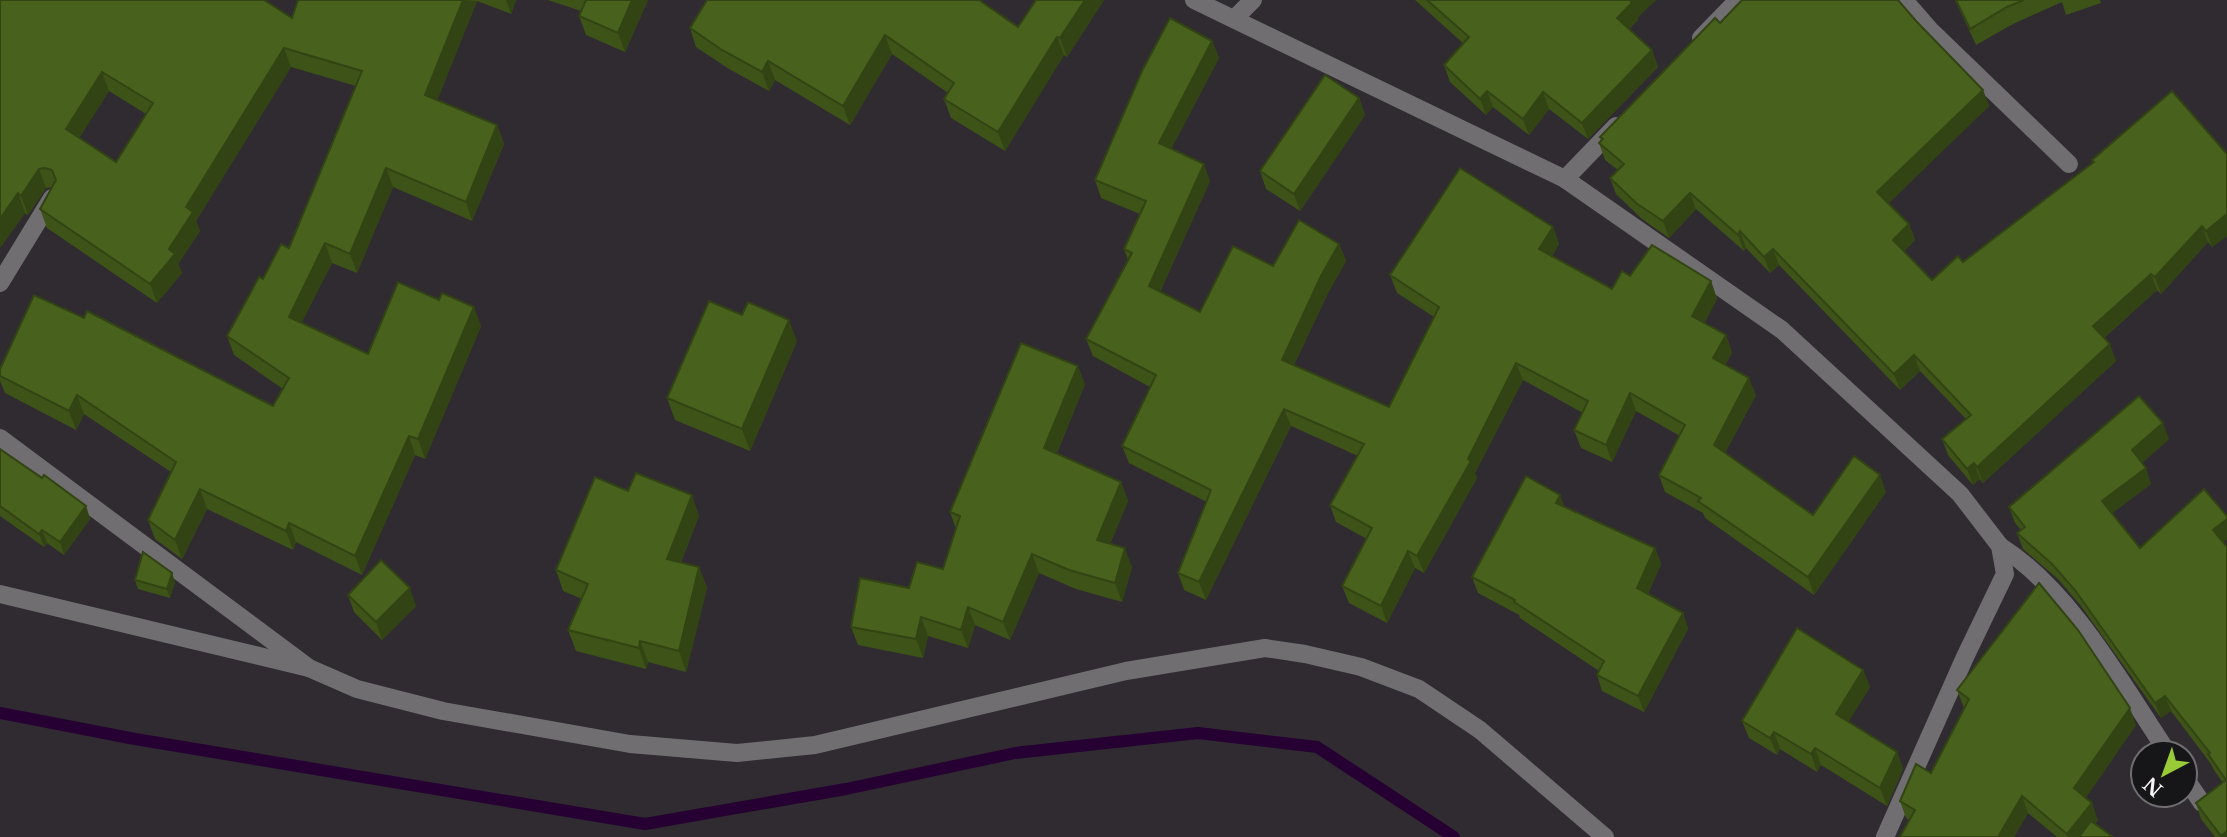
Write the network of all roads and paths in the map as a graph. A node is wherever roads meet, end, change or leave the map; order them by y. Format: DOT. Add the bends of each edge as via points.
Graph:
graph roads {
  1 [pos="1195,0"];
  2 [pos="1252,0"];
  3 [pos="1738,0"];
  4 [pos="1903,0"];
  5 [pos="1234,19"];
  6 [pos="1690,50"];
  7 [pos="1632,109"];
  8 [pos="2068,164"];
  9 [pos="1565,179"];
  10 [pos="52,198"];
  11 [pos="0,283"];
  12 [pos="0,438"];
  13 [pos="2000,546"];
  14 [pos="0,594"];
  15 [pos="309,668"];
  16 [pos="2159,739"];
  17 [pos="2199,799"];
  18 [pos="2202,803"];
  19 [pos="1605,837"];
  20 [pos="1885,837"];
  1 -- 5 [label="street"];
  2 -- 5 [label="street"];
  3 -- 6 [label="street"];
  4 -- 8 [label="street"];
  5 -- 9 [label="street"];
  7 -- 9 [label="street"];
  9 -- 13 [label="street" via="1782,330 1961,494"];
  10 -- 11 [label="street"];
  12 -- 15 [label="street"];
  13 -- 16 [label="street" via="2055,592"];
  13 -- 20 [label="street" via="2005,573"];
  14 -- 15 [label="street"];
  15 -- 19 [label="street" via="357,689 443,711 630,744 737,753 815,745 1126,671 1265,649 1305,654 1361,667 1419,689 1480,730"];
  17 -- 18 [label="street"];
}
